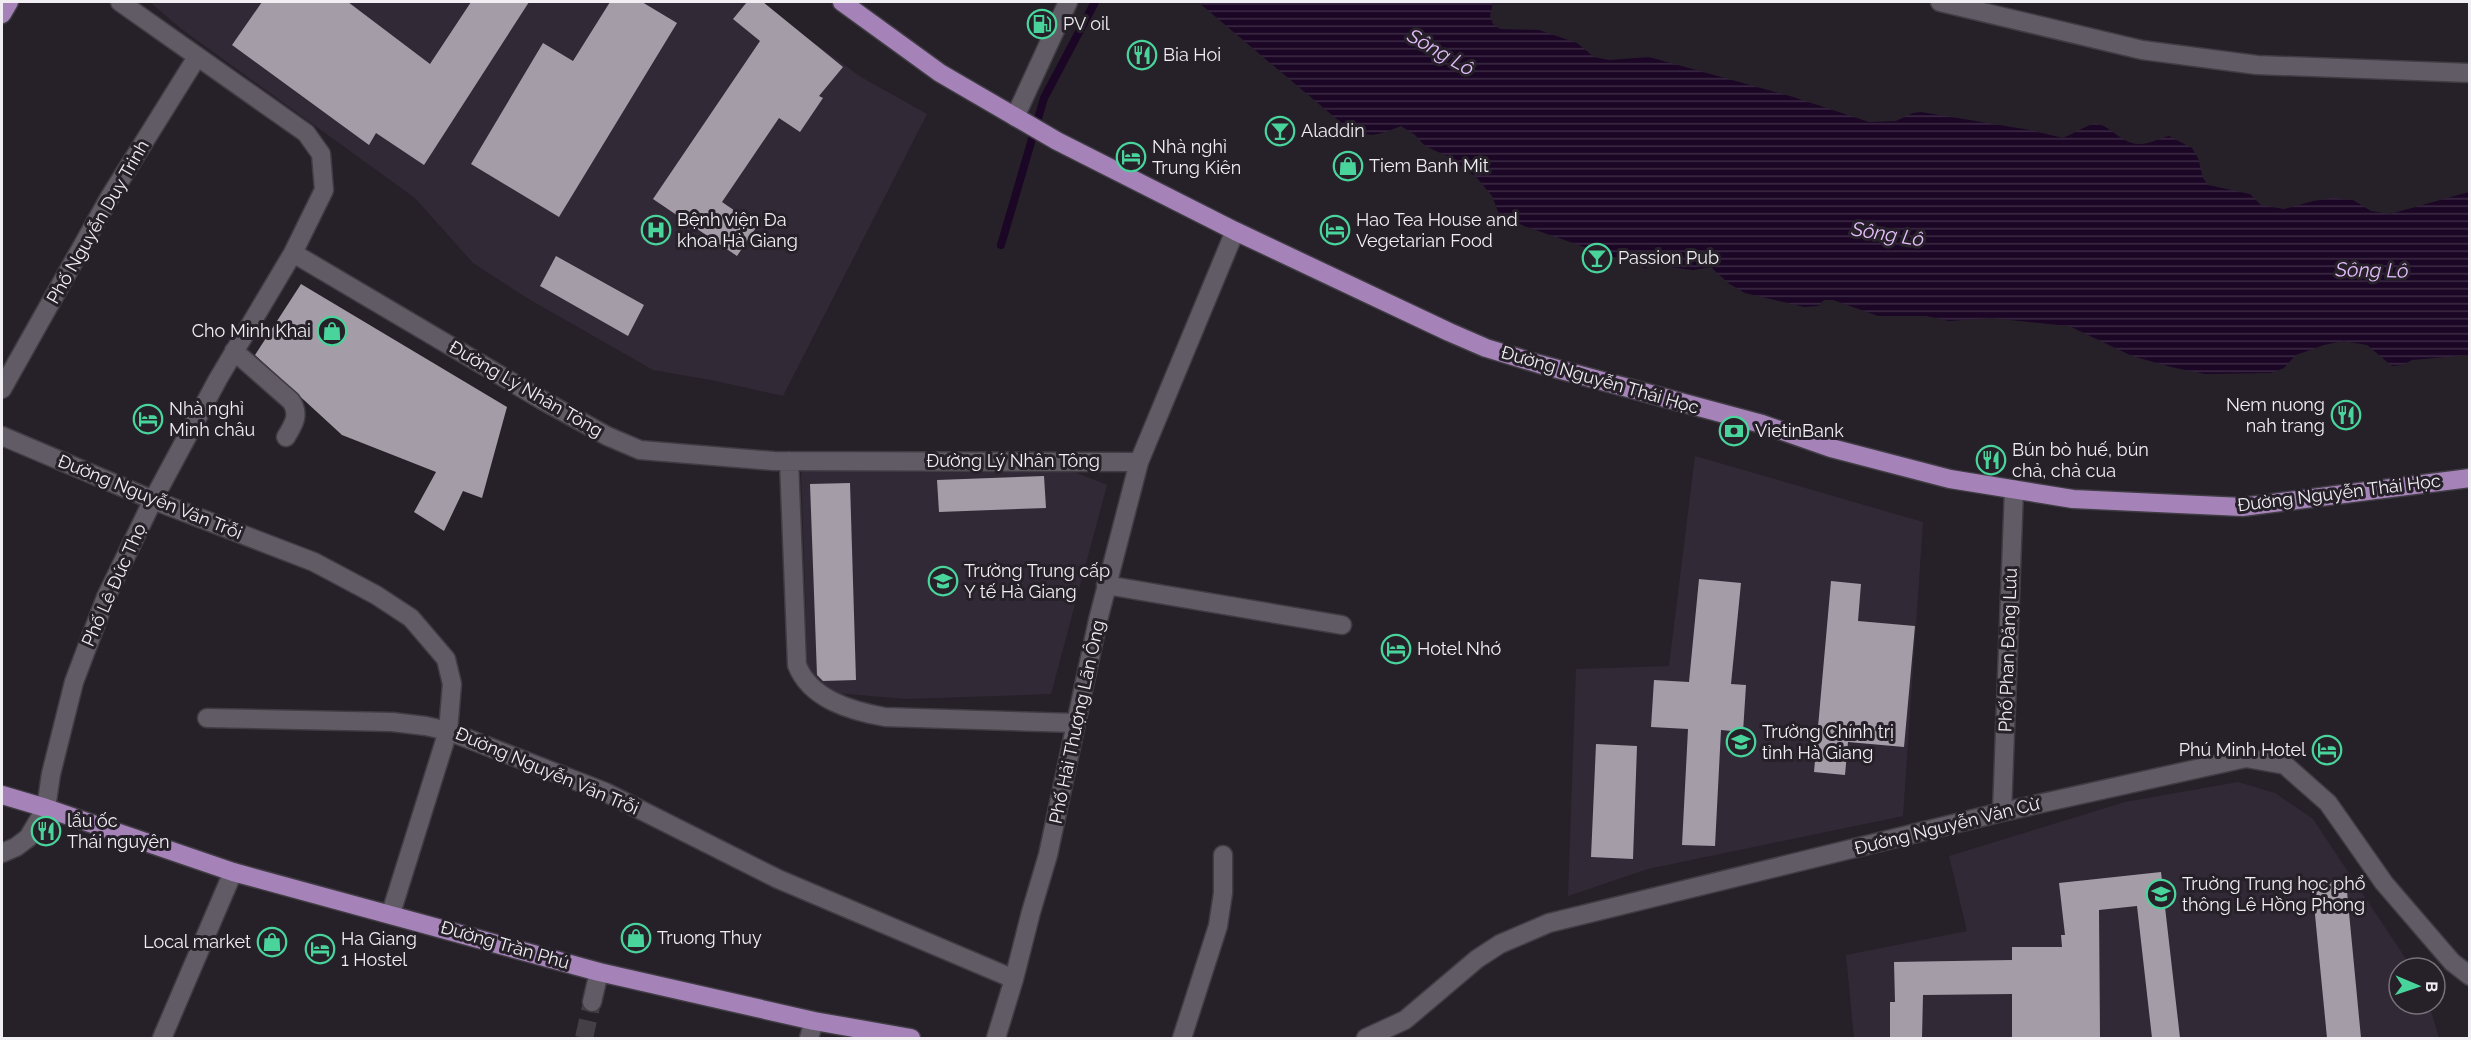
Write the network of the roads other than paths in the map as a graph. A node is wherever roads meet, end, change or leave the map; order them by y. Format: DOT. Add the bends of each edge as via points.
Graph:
graph roads {
  1 [pos="9,2"];
  2 [pos="120,2"];
  3 [pos="842,2"];
  4 [pos="1068,2"];
  5 [pos="1946,2"];
  6 [pos="2,14"];
  7 [pos="197,57"];
  8 [pos="2469,73"];
  9 [pos="1018,119"];
  10 [pos="1235,231"];
  11 [pos="293,253"];
  12 [pos="234,351"];
  13 [pos="2,389"];
  14 [pos="2,435"];
  15 [pos="286,437"];
  16 [pos="789,462"];
  17 [pos="1138,462"];
  18 [pos="2469,478"];
  19 [pos="2014,489"];
  20 [pos="153,500"];
  21 [pos="1106,585"];
  22 [pos="1342,625"];
  23 [pos="207,718"];
  24 [pos="1075,723"];
  25 [pos="448,731"];
  26 [pos="2,795"];
  27 [pos="45,808"];
  28 [pos="2002,812"];
  29 [pos="2,853"];
  30 [pos="1223,855"];
  31 [pos="233,872"];
  32 [pos="391,913"];
  33 [pos="599,972"];
  34 [pos="2469,976"];
  35 [pos="1014,979"];
  36 [pos="592,1002"];
  37 [pos="812,1030"];
  38 [pos="162,1038"];
  39 [pos="911,1038"];
  40 [pos="996,1038"];
  41 [pos="1182,1038"];
  42 [pos="1366,1038"];
  1 -- 6 [label="main road"];
  2 -- 7 [label="street"];
  3 -- 9 [label="main road, Đường Nguyễn Thái Học" via="940,73"];
  4 -- 9 [label="street"];
  5 -- 8 [label="street" via="2142,50 2257,65"];
  7 -- 11 [label="street" via="306,133 321,154 324,190"];
  7 -- 13 [label="street, Phố Nguyễn Duy Trinh" via="111,195"];
  9 -- 10 [label="main road, Đường Nguyễn Thái Học"];
  10 -- 17 [label="street, Phố Hải Thượng Lãn Ông"];
  10 -- 19 [label="main road, Đường Nguyễn Thái Học" via="1486,348 1761,424 1832,448 1950,479"];
  11 -- 12 [label="street, Phố Lê Đức Thọ"];
  11 -- 16 [label="street, Đường Lý Nhân Tông" via="625,445 660,453"];
  12 -- 15 [label="street" via="291,401 296,410 295,424"];
  12 -- 20 [label="street, Phố Lê Đức Thọ"];
  14 -- 20 [label="street, Đường Nguyễn Văn Trỗi"];
  16 -- 17 [label="street, Đường Lý Nhân Tông"];
  16 -- 24 [label="street" via="797,665 810,686 836,703 885,717"];
  17 -- 21 [label="street, Phố Hải Thượng Lãn Ông"];
  18 -- 19 [label="main road, Đường Nguyễn Thái Học" via="2242,507 2073,499"];
  19 -- 28 [label="street, Phố Phan Đăng Lưu"];
  20 -- 25 [label="street, Đường Nguyễn Văn Trỗi" via="314,562 346,577 411,618 446,659 452,684"];
  20 -- 27 [label="street, Phố Lê Đức Thọ" via="106,597 74,682"];
  21 -- 22 [label="street"];
  21 -- 24 [label="street, Phố Hải Thượng Lãn Ông"];
  23 -- 25 [label="street" via="392,722"];
  24 -- 35 [label="street, Phố Hải Thượng Lãn Ông" via="1048,855"];
  25 -- 32 [label="street"];
  25 -- 35 [label="street, Đường Nguyễn Văn Trỗi" via="605,792 778,879"];
  26 -- 27 [label="main road, Đường Trần Phú"];
  27 -- 29 [label="street" via="27,838"];
  27 -- 31 [label="main road, Đường Trần Phú"];
  28 -- 34 [label="street, Đường Nguyễn Văn Cừ" via="2246,758 2285,765 2328,803 2384,883 2452,962"];
  28 -- 42 [label="street, Đường Nguyễn Văn Cừ" via="1549,923 1500,944 1405,1020"];
  30 -- 41 [label="street" via="1218,926"];
  31 -- 32 [label="main road, Đường Trần Phú"];
  31 -- 38 [label="street"];
  32 -- 33 [label="main road, Đường Trần Phú"];
  33 -- 36 [label="street"];
  33 -- 37 [label="main road, Đường Trần Phú"];
  35 -- 40 [label="street"];
  37 -- 39 [label="main road, Đường Trần Phú"];
}
